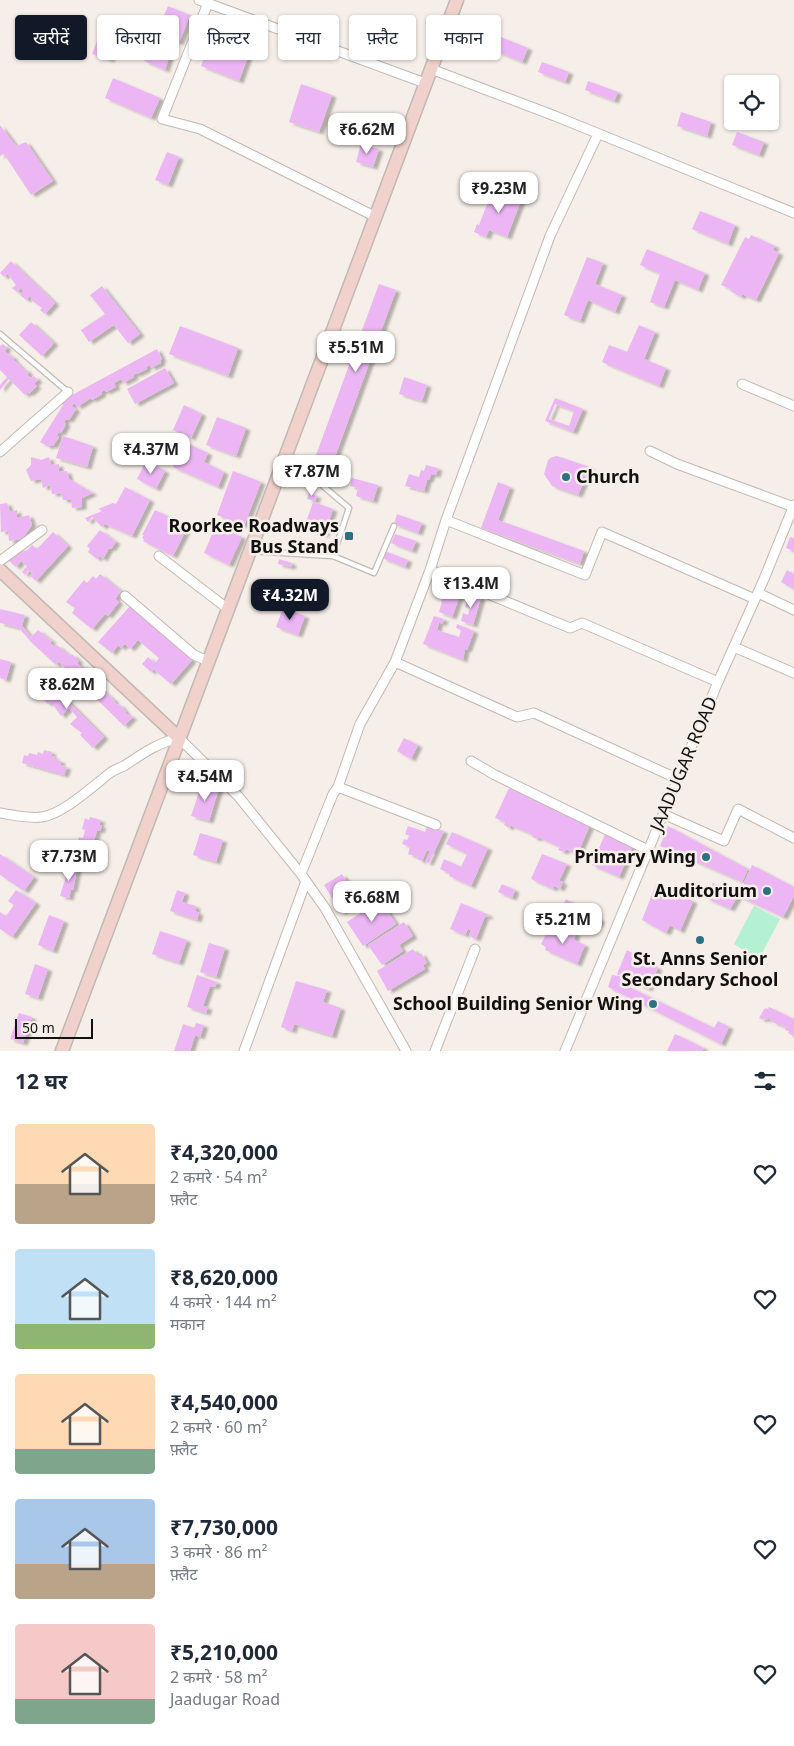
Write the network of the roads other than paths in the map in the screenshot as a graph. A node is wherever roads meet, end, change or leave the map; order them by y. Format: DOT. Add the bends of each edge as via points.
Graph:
graph roads {
  1 [pos="457,0"];
  2 [pos="204,2"];
  3 [pos="431,69"];
  4 [pos="426,83"];
  5 [pos="598,134"];
  6 [pos="794,213"];
  7 [pos="376,217"];
  8 [pos="0,334"];
  9 [pos="742,384"];
  10 [pos="68,392"];
  11 [pos="794,406"];
  12 [pos="650,451"];
  13 [pos="0,452"];
  14 [pos="286,457"];
  15 [pos="794,506"];
  16 [pos="446,520"];
  17 [pos="394,526"];
  18 [pos="42,530"];
  19 [pos="250,550"];
  20 [pos="159,556"];
  21 [pos="333,556"];
  22 [pos="0,561"];
  23 [pos="0,570"];
  24 [pos="430,570"];
  25 [pos="125,596"];
  26 [pos="756,596"];
  27 [pos="228,609"];
  28 [pos="794,610"];
  29 [pos="734,647"];
  30 [pos="208,661"];
  31 [pos="395,662"];
  32 [pos="794,673"];
  33 [pos="718,682"];
  34 [pos="179,738"];
  35 [pos="471,761"];
  36 [pos="678,779"];
  37 [pos="338,787"];
  38 [pos="0,813"];
  39 [pos="663,814"];
  40 [pos="436,826"];
  41 [pos="794,838"];
  42 [pos="648,850"];
  43 [pos="303,878"];
  44 [pos="475,949"];
  45 [pos="62,1051"];
  46 [pos="244,1051"];
  47 [pos="406,1051"];
  48 [pos="435,1051"];
  49 [pos="565,1051"];
  1 -- 3 [label="main road"];
  2 -- 4 [label="street"];
  2 -- 7 [label="street" via="162,119 200,129"];
  3 -- 4 [label="main road"];
  3 -- 5 [label="street"];
  4 -- 7 [label="main road"];
  5 -- 6 [label="street"];
  5 -- 16 [label="street" via="550,236"];
  7 -- 14 [label="main road"];
  8 -- 10 [label="lane"];
  9 -- 11 [label="street"];
  10 -- 13 [label="street"];
  12 -- 15 [label="street" via="677,464"];
  14 -- 19 [label="main road"];
  14 -- 21 [label="lane" via="349,508"];
  15 -- 26 [label="street, JAADUGAR ROAD"];
  16 -- 24 [label="street"];
  16 -- 26 [label="street" via="585,575 602,532"];
  17 -- 21 [label="lane" via="374,573"];
  18 -- 22 [label="street"];
  19 -- 21 [label="lane"];
  19 -- 27 [label="main road"];
  20 -- 27 [label="street"];
  23 -- 34 [label="main road"];
  24 -- 31 [label="street"];
  24 -- 33 [label="street" via="570,628 582,623"];
  25 -- 30 [label="street" via="194,655"];
  26 -- 28 [label="street"];
  26 -- 29 [label="street, JAADUGAR ROAD"];
  27 -- 30 [label="main road"];
  29 -- 32 [label="street"];
  29 -- 33 [label="street, JAADUGAR ROAD"];
  30 -- 34 [label="main road"];
  31 -- 36 [label="street" via="517,717 534,713"];
  31 -- 37 [label="street" via="360,724"];
  33 -- 36 [label="street, JAADUGAR ROAD"];
  34 -- 38 [label="street" via="160,743 113,771 55,813 30,817"];
  34 -- 43 [label="street" via="238,796"];
  34 -- 45 [label="main road"];
  35 -- 42 [label="street"];
  36 -- 39 [label="street, JAADUGAR ROAD"];
  37 -- 40 [label="street"];
  37 -- 43 [label="street"];
  39 -- 41 [label="street" via="724,841 738,809"];
  39 -- 42 [label="street, JAADUGAR ROAD"];
  42 -- 49 [label="street, JAADUGAR ROAD"];
  43 -- 46 [label="street"];
  43 -- 47 [label="street" via="325,908"];
  44 -- 48 [label="street"];
}
